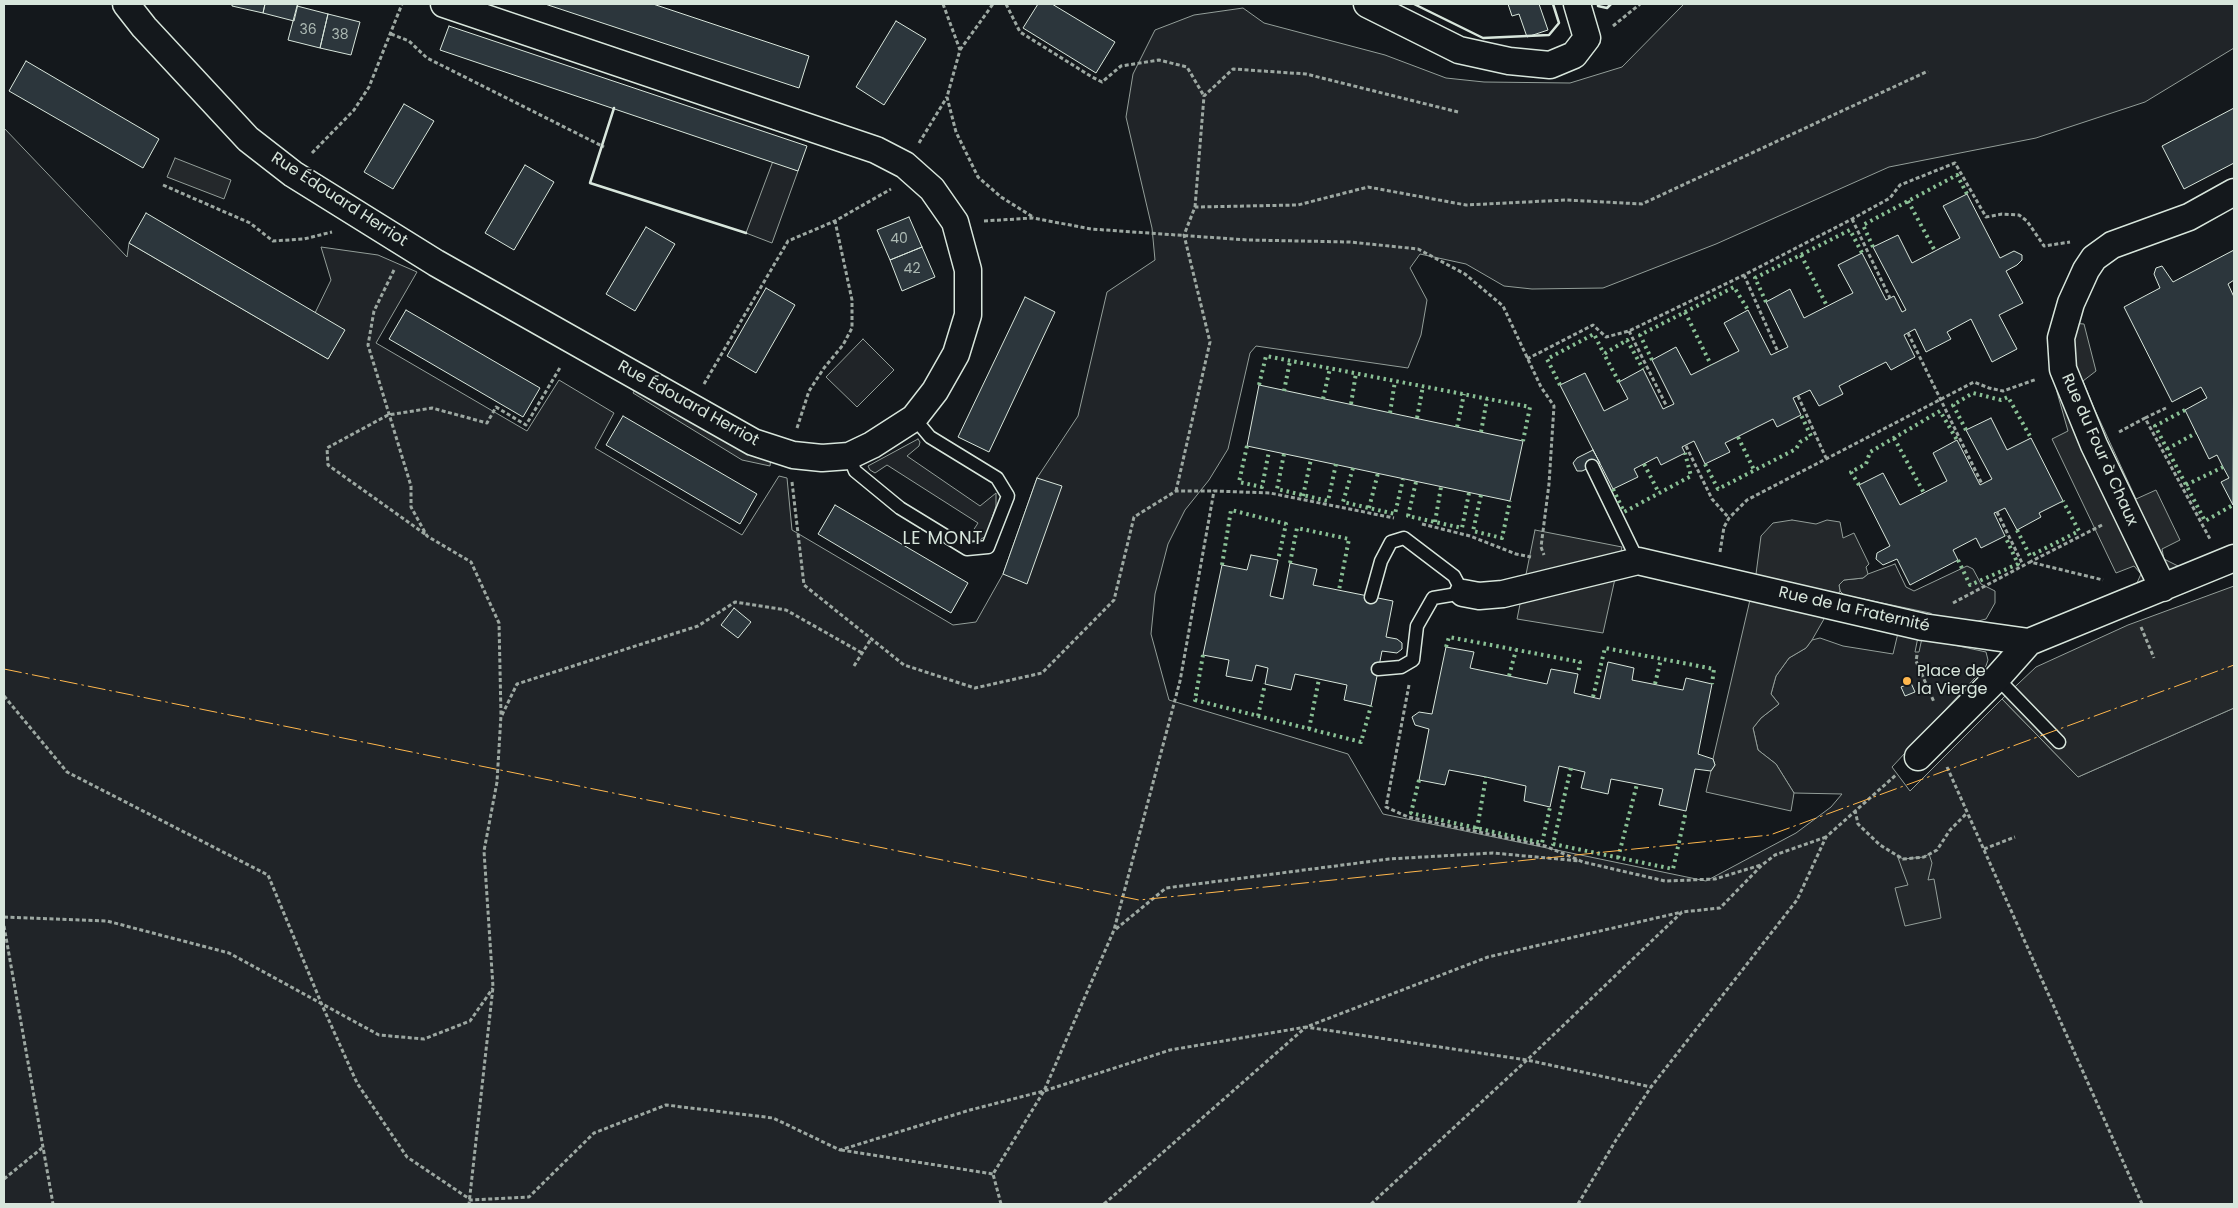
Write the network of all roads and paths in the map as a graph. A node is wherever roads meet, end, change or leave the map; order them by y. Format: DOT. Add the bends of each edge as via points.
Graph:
graph roads {
  1 [pos="126,4"];
  2 [pos="444,4"];
  3 [pos="944,4"];
  4 [pos="993,4"];
  5 [pos="1006,4"];
  6 [pos="1366,4"];
  7 [pos="1577,4"];
  8 [pos="1640,4"];
  9 [pos="402,6"];
  10 [pos="391,34"];
  11 [pos="1587,38"];
  12 [pos="960,50"];
  13 [pos="1928,71"];
  14 [pos="1204,96"];
  15 [pos="1458,112"];
  16 [pos="604,147"];
  17 [pos="292,174"];
  18 [pos="163,185"];
  19 [pos="2234,192"];
  20 [pos="1195,207"];
  21 [pos="1033,218"];
  22 [pos="1852,219"];
  23 [pos="955,222"];
  24 [pos="372,223"];
  25 [pos="1184,235"];
  26 [pos="2071,242"];
  27 [pos="406,245"];
  28 [pos="1744,275"];
  29 [pos="1890,298"];
  30 [pos="1629,331"];
  31 [pos="1908,333"];
  32 [pos="576,342"];
  33 [pos="1778,352"];
  34 [pos="1527,358"];
  35 [pos="2063,369"];
  36 [pos="1798,396"];
  37 [pos="1940,399"];
  38 [pos="691,406"];
  39 [pos="1667,407"];
  40 [pos="2166,408"];
  41 [pos="388,415"];
  42 [pos="914,418"];
  43 [pos="2146,418"];
  44 [pos="2094,445"];
  45 [pos="1686,446"];
  46 [pos="793,455"];
  47 [pos="849,456"];
  48 [pos="1826,458"];
  49 [pos="1592,466"];
  50 [pos="1982,484"];
  51 [pos="1176,491"];
  52 [pos="1214,492"];
  53 [pos="1270,494"];
  54 [pos="1997,512"];
  55 [pos="2126,513"];
  56 [pos="1730,518"];
  57 [pos="427,536"];
  58 [pos="1638,561"];
  59 [pos="2228,561"];
  60 [pos="2030,562"];
  61 [pos="2023,566"];
  62 [pos="1716,578"];
  63 [pos="1555,580"];
  64 [pos="2163,588"];
  65 [pos="1463,593"];
  66 [pos="1371,597"];
  67 [pos="2131,601"];
  68 [pos="1934,628"];
  69 [pos="871,639"];
  70 [pos="2029,642"];
  71 [pos="862,653"];
  72 [pos="1917,654"];
  73 [pos="2154,658"];
  74 [pos="1413,660"];
  75 [pos="854,666"];
  76 [pos="1378,668"];
  77 [pos="1997,678"];
  78 [pos="4,696"];
  79 [pos="501,715"];
  80 [pos="2059,742"];
  81 [pos="1926,749"];
  82 [pos="1855,810"];
  83 [pos="1967,813"];
  84 [pos="2015,836"];
  85 [pos="1826,837"];
  86 [pos="1984,849"];
  87 [pos="1583,862"];
  88 [pos="1762,865"];
  89 [pos="1682,912"];
  90 [pos="4,917"];
  91 [pos="4,926"];
  92 [pos="1114,930"];
  93 [pos="493,987"];
  94 [pos="322,1005"];
  95 [pos="1306,1027"];
  96 [pos="1528,1060"];
  97 [pos="1651,1087"];
  98 [pos="1044,1092"];
  99 [pos="42,1148"];
  100 [pos="840,1150"];
  101 [pos="993,1174"];
  102 [pos="4,1179"];
  103 [pos="470,1202"];
  104 [pos="53,1204"];
  105 [pos="1001,1204"];
  106 [pos="1104,1204"];
  107 [pos="1371,1204"];
  108 [pos="1578,1204"];
  109 [pos="2142,1204"];
  1 -- 17 [label="street, Rue Édouard Herriot" via="248,139"];
  2 -- 23 [label="street, Rue Édouard Herriot" via="876,150 905,165 932,189"];
  3 -- 12 [label="path"];
  4 -- 12 [label="path"];
  5 -- 14 [label="path" via="1020,32 1092,78 1102,82 1121,66 1159,60 1187,67"];
  6 -- 11 [label="street" via="1459,50 1509,61 1550,65 1574,55"];
  7 -- 11 [label="street"];
  8 -- 11 [label="path" via="1618,23"];
  9 -- 10 [label="path"];
  10 -- 16 [label="path" via="409,41 427,58"];
  10 -- 17 [label="path" via="369,87 354,110"];
  12 -- 21 [label="path" via="947,97 956,132 978,177"];
  13 -- 20 [label="path" via="1642,204 1566,200 1466,205 1368,187 1298,205"];
  14 -- 15 [label="path" via="1233,69 1306,74"];
  14 -- 20 [label="path"];
  17 -- 24 [label="street, Rue Édouard Herriot"];
  18 -- 24 [label="path" via="250,223 273,241 304,239"];
  19 -- 35 [label="street, Rue du Four à Chaux" via="2189,217 2112,245 2094,258 2069,312 2062,338"];
  20 -- 25 [label="path"];
  21 -- 23 [label="path"];
  21 -- 25 [label="path" via="1092,229"];
  22 -- 26 [label="path" via="1890,198 1900,185 1955,163 1986,217 2019,215 2044,246"];
  22 -- 28 [label="path"];
  22 -- 29 [label="path"];
  23 -- 42 [label="street, Rue Édouard Herriot" via="968,270 968,315 956,354 935,391"];
  24 -- 27 [label="street, Rue Édouard Herriot"];
  25 -- 34 [label="path" via="1350,242 1418,249 1465,274 1503,306"];
  25 -- 51 [label="path" via="1210,342"];
  27 -- 32 [label="street, Rue Édouard Herriot"];
  27 -- 41 [label="path" via="374,311 368,344"];
  28 -- 30 [label="path"];
  28 -- 33 [label="path"];
  30 -- 34 [label="path" via="1606,338 1593,324"];
  30 -- 39 [label="path"];
  31 -- 37 [label="path"];
  32 -- 38 [label="street, Rue Édouard Herriot"];
  32 -- 41 [label="path" via="526,425 496,407 487,423 432,408"];
  34 -- 63 [label="path" via="1554,406 1550,484 1541,548"];
  35 -- 37 [label="path" via="2003,391 1974,382"];
  35 -- 44 [label="street, Rue du Four à Chaux"];
  36 -- 48 [label="path"];
  37 -- 48 [label="path"];
  37 -- 50 [label="path"];
  38 -- 46 [label="street, Rue Édouard Herriot" via="754,442"];
  38 -- 46 [label="path" via="788,241 836,221 852,300 852,328 809,391"];
  40 -- 43 [label="path"];
  41 -- 57 [label="path" via="411,486 411,507"];
  41 -- 57 [label="path" via="327,448 328,465"];
  42 -- 47 [label="street, Rue Édouard Herriot"];
  42 -- 47 [label="lane" via="930,437 997,478 1008,496 988,547 967,549 900,508 855,471"];
  43 -- 44 [label="path"];
  43 -- 59 [label="path" via="2205,529"];
  44 -- 55 [label="street, Rue du Four à Chaux"];
  45 -- 56 [label="path" via="1712,499"];
  46 -- 47 [label="street, Rue Édouard Herriot"];
  46 -- 69 [label="path" via="792,481 804,585"];
  48 -- 56 [label="path" via="1747,500"];
  49 -- 58 [label="lane"];
  51 -- 52 [label="path"];
  51 -- 69 [label="path" via="1134,517 1114,600 1042,673 975,688 904,665"];
  52 -- 53 [label="path"];
  52 -- 92 [label="path" via="1180,681"];
  54 -- 61 [label="path"];
  55 -- 60 [label="path"];
  55 -- 64 [label="street, Rue du Four à Chaux"];
  56 -- 62 [label="path" via="1724,527"];
  57 -- 79 [label="path" via="471,562 499,623"];
  58 -- 62 [label="street, Rue de la Fraternité"];
  58 -- 63 [label="street, Rue de la Fraternité"];
  59 -- 64 [label="street"];
  60 -- 61 [label="path"];
  60 -- 67 [label="path" via="2126,586"];
  61 -- 68 [label="path" via="1951,604"];
  62 -- 68 [label="street, Rue de la Fraternité"];
  63 -- 65 [label="street, Rue de la Fraternité" via="1503,594 1479,596"];
  64 -- 67 [label="street"];
  65 -- 66 [label="lane" via="1454,576 1404,538 1391,542 1381,561"];
  65 -- 74 [label="lane" via="1433,598 1417,626"];
  67 -- 70 [label="street"];
  67 -- 73 [label="path"];
  68 -- 70 [label="street, Rue de la Fraternité"];
  69 -- 71 [label="path"];
  70 -- 77 [label="street"];
  71 -- 75 [label="path"];
  71 -- 79 [label="path" via="786,610 735,602 698,626 518,684"];
  72 -- 81 [label="path" via="1916,661 1940,713"];
  74 -- 76 [label="lane" via="1401,667"];
  74 -- 87 [label="path" via="1386,807 1408,817 1545,846"];
  77 -- 80 [label="lane"];
  77 -- 81 [label="street"];
  78 -- 94 [label="path" via="67,772 268,875"];
  79 -- 93 [label="path" via="497,782 484,851"];
  81 -- 82 [label="path"];
  81 -- 83 [label="path"];
  82 -- 83 [label="path" via="1858,824 1880,845 1903,859 1924,857 1937,850"];
  82 -- 85 [label="path"];
  83 -- 86 [label="path"];
  84 -- 86 [label="path"];
  85 -- 88 [label="path" via="1774,855"];
  85 -- 97 [label="path" via="1797,900"];
  86 -- 109 [label="path"];
  87 -- 88 [label="path" via="1665,881 1715,879"];
  87 -- 92 [label="path" via="1493,854 1389,858 1166,888"];
  88 -- 89 [label="path" via="1720,908"];
  89 -- 95 [label="path" via="1488,957"];
  89 -- 96 [label="path"];
  90 -- 94 [label="path" via="107,921 229,953"];
  91 -- 99 [label="path"];
  92 -- 98 [label="path"];
  93 -- 94 [label="path" via="470,1021 424,1039 379,1035"];
  93 -- 103 [label="path"];
  94 -- 103 [label="path" via="357,1083 407,1157"];
  95 -- 96 [label="path"];
  95 -- 98 [label="path" via="1170,1050"];
  95 -- 106 [label="path"];
  96 -- 97 [label="path"];
  96 -- 107 [label="path"];
  97 -- 108 [label="path"];
  98 -- 100 [label="path" via="970,1110"];
  98 -- 101 [label="path"];
  99 -- 102 [label="path"];
  99 -- 104 [label="path"];
  100 -- 101 [label="path"];
  100 -- 103 [label="path" via="773,1118 666,1105 594,1133 529,1197"];
  101 -- 105 [label="path"];
}
